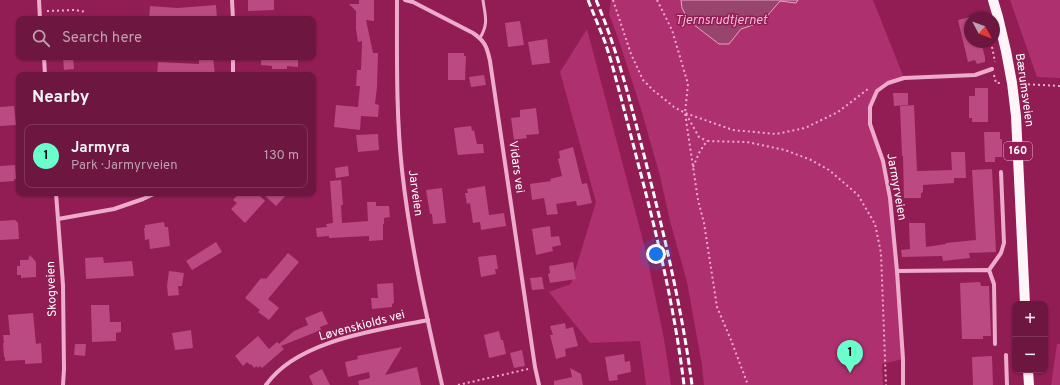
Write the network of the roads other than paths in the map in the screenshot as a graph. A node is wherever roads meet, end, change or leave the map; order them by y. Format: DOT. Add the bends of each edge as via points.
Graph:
graph roads {
  1 [pos="39,0"];
  2 [pos="232,0"];
  3 [pos="397,0"];
  4 [pos="405,0"];
  5 [pos="483,0"];
  6 [pos="993,0"];
  7 [pos="40,16"];
  8 [pos="233,16"];
  9 [pos="480,38"];
  10 [pos="44,60"];
  11 [pos="233,60"];
  12 [pos="991,70"];
  13 [pos="45,72"];
  14 [pos="233,72"];
  15 [pos="1001,172"];
  16 [pos="56,196"];
  17 [pos="150,196"];
  18 [pos="58,219"];
  19 [pos="989,270"];
  20 [pos="897,271"];
  21 [pos="1025,301"];
  22 [pos="428,320"];
  23 [pos="995,344"];
  24 [pos="1006,355"];
  25 [pos="1028,373"];
  26 [pos="63,385"];
  27 [pos="266,385"];
  28 [pos="442,385"];
  29 [pos="539,385"];
  30 [pos="903,385"];
  31 [pos="1007,385"];
  32 [pos="1029,385"];
  1 -- 7 [label="street"];
  2 -- 8 [label="street"];
  3 -- 22 [label="street, Jarveien" via="397,111 402,170 411,235"];
  4 -- 9 [label="street"];
  5 -- 9 [label="lane" via="486,25"];
  6 -- 21 [label="main road, Bærumsveien / 160" via="1006,51 1016,116"];
  9 -- 29 [label="street, Vidars vei" via="487,47 490,61"];
  10 -- 13 [label="street"];
  11 -- 14 [label="street"];
  12 -- 20 [label="street, Jarmyrveien" via="975,75 904,78 888,83 877,91 870,107 870,124 883,160 890,198"];
  15 -- 19 [label="street" via="1004,243 1001,253"];
  16 -- 18 [label="street, Skogveien"];
  17 -- 18 [label="street" via="114,209"];
  18 -- 26 [label="street, Skogveien" via="63,285"];
  19 -- 20 [label="street"];
  19 -- 23 [label="street" via="994,284"];
  20 -- 30 [label="street, Jarmyrveien"];
  22 -- 27 [label="street, Løvenskiolds vei" via="344,338 312,350 286,364"];
  22 -- 28 [label="street, Jarveien"];
  24 -- 31 [label="street"];
  25 -- 32 [label="main road"];
}
